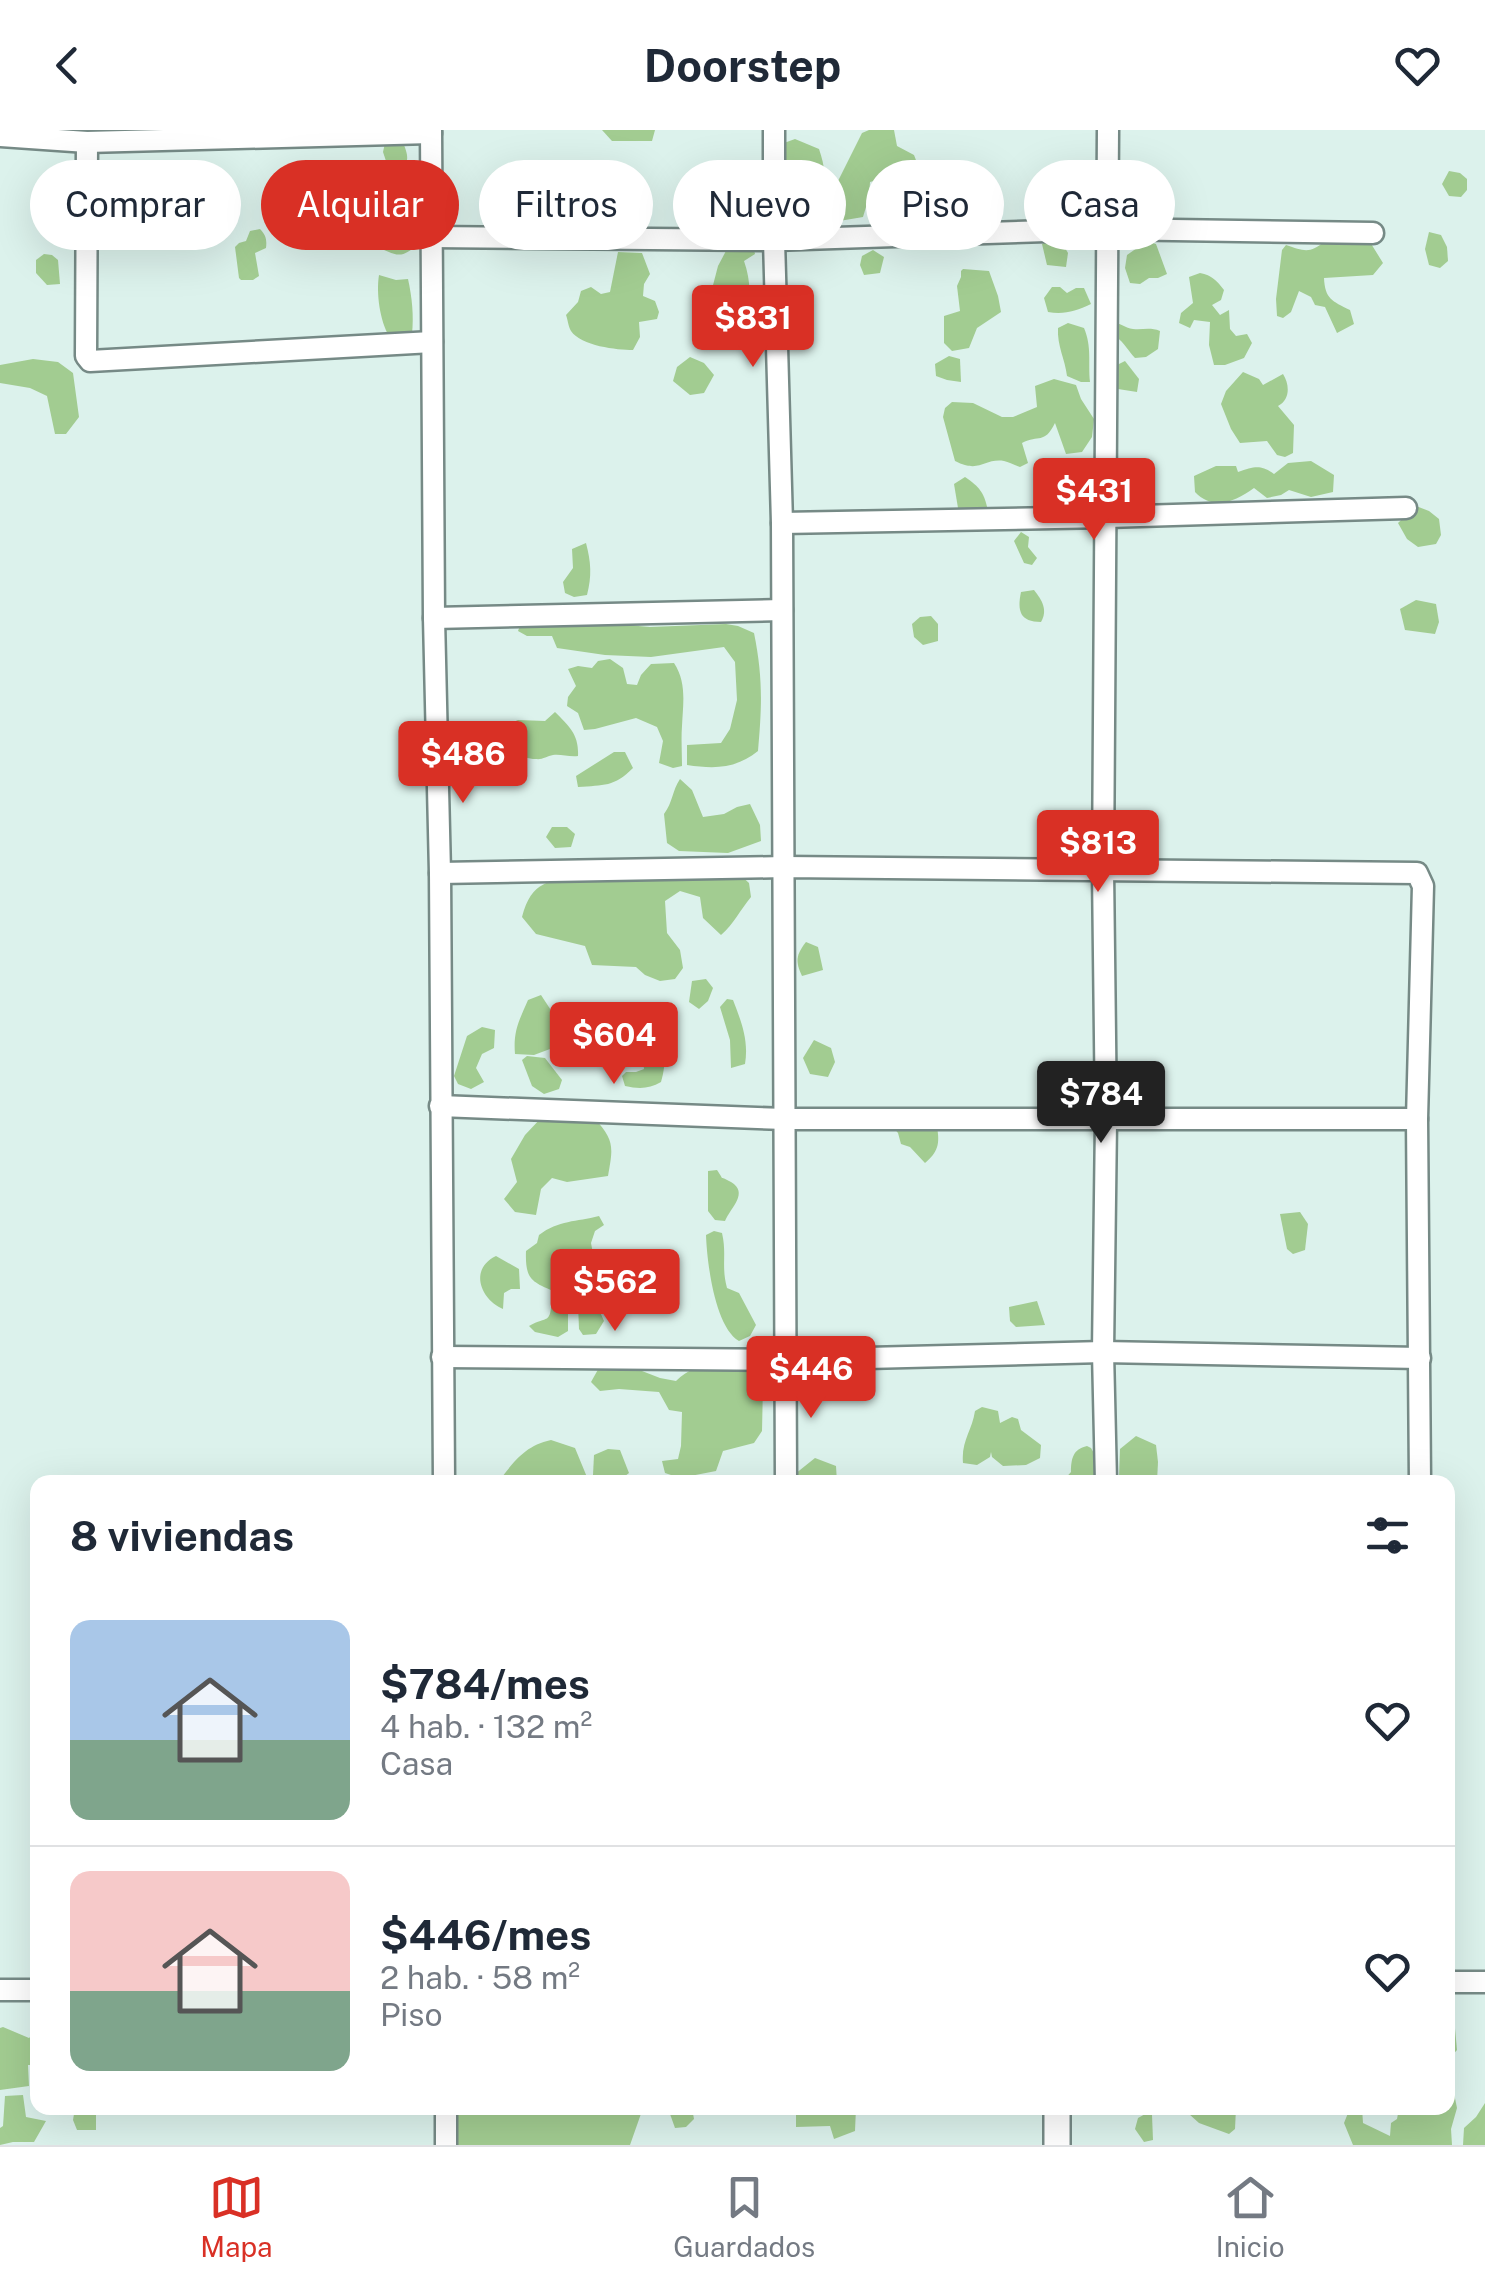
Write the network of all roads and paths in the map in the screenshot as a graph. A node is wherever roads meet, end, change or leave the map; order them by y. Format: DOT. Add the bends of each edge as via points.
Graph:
graph roads {
  1 [pos="774,130"];
  2 [pos="1108,130"];
  3 [pos="430,131"];
  4 [pos="0,136"];
  5 [pos="87,142"];
  6 [pos="431,160"];
  7 [pos="774,160"];
  8 [pos="1108,160"];
  9 [pos="1175,230"];
  10 [pos="1024,232"];
  11 [pos="1373,233"];
  12 [pos="459,237"];
  13 [pos="846,238"];
  14 [pos="673,239"];
  15 [pos="432,250"];
  16 [pos="774,250"];
  17 [pos="1108,250"];
  18 [pos="432,342"];
  19 [pos="1406,508"];
  20 [pos="1107,518"];
  21 [pos="782,523"];
  22 [pos="782,610"];
  23 [pos="434,618"];
  24 [pos="784,867"];
  25 [pos="1103,870"];
  26 [pos="440,872"];
  27 [pos="440,1106"];
  28 [pos="786,1119"];
  29 [pos="1417,1119"];
  30 [pos="1106,1120"];
  31 [pos="1103,1352"];
  32 [pos="442,1357"];
  33 [pos="1420,1358"];
  34 [pos="786,1360"];
  35 [pos="444,1475"];
  36 [pos="786,1475"];
  37 [pos="1106,1475"];
  38 [pos="1420,1475"];
  39 [pos="1455,1982"];
  40 [pos="1485,1982"];
  41 [pos="0,1990"];
  42 [pos="30,1990"];
  43 [pos="446,2115"];
  44 [pos="1057,2115"];
  45 [pos="446,2145"];
  46 [pos="1057,2145"];
  1 -- 7 [label="street"];
  2 -- 8 [label="street"];
  3 -- 5 [label="street"];
  3 -- 6 [label="street"];
  4 -- 5 [label="street"];
  5 -- 18 [label="street" via="90,362"];
  9 -- 11 [label="street"];
  10 -- 13 [label="street"];
  12 -- 14 [label="street"];
  15 -- 18 [label="street"];
  16 -- 21 [label="street"];
  17 -- 20 [label="street"];
  18 -- 23 [label="street"];
  19 -- 20 [label="street"];
  20 -- 21 [label="street"];
  20 -- 25 [label="street"];
  21 -- 22 [label="street"];
  22 -- 23 [label="street"];
  22 -- 24 [label="street"];
  23 -- 26 [label="street"];
  24 -- 25 [label="street"];
  24 -- 26 [label="street"];
  24 -- 28 [label="street"];
  25 -- 29 [label="street" via="1418,874 1423,886"];
  25 -- 30 [label="street"];
  26 -- 27 [label="street"];
  27 -- 28 [label="street"];
  27 -- 32 [label="street"];
  28 -- 30 [label="street"];
  28 -- 34 [label="street"];
  29 -- 30 [label="street"];
  29 -- 33 [label="street"];
  30 -- 31 [label="street"];
  31 -- 33 [label="street"];
  31 -- 34 [label="street"];
  31 -- 37 [label="street"];
  32 -- 34 [label="street"];
  32 -- 35 [label="street"];
  33 -- 38 [label="street"];
  34 -- 36 [label="street"];
  39 -- 40 [label="street"];
  41 -- 42 [label="street"];
  43 -- 45 [label="street"];
  44 -- 46 [label="street"];
}
